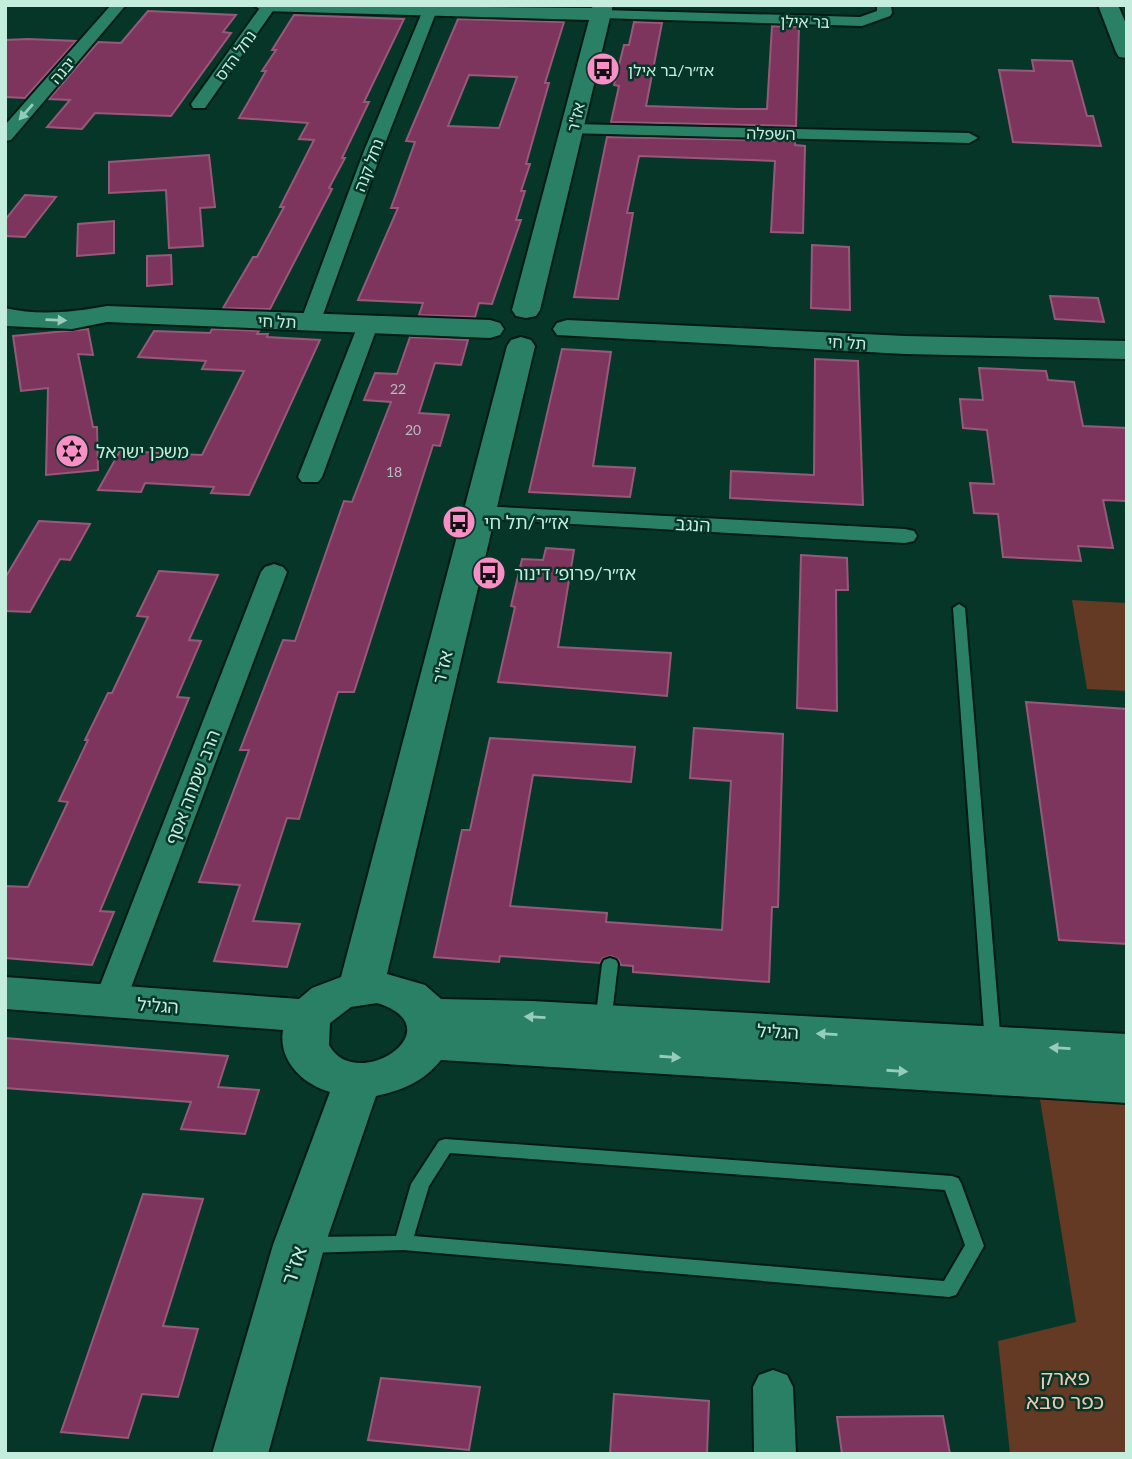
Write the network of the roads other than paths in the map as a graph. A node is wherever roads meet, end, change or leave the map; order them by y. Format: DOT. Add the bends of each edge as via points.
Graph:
graph roads {
  1 [pos="119,5"];
  2 [pos="263,5"];
  3 [pos="270,5"];
  4 [pos="1108,5"];
  5 [pos="480,8"];
  6 [pos="884,9"];
  7 [pos="430,10"];
  8 [pos="602,10"];
  9 [pos="1127,52"];
  10 [pos="200,104"];
  11 [pos="572,129"];
  12 [pos="5,136"];
  13 [pos="969,138"];
  14 [pos="5,304"];
  15 [pos="107,314"];
  16 [pos="5,316"];
  17 [pos="310,323"];
  18 [pos="368,325"];
  19 [pos="524,328"];
  20 [pos="1127,350"];
  21 [pos="310,477"];
  22 [pos="480,513"];
  23 [pos="905,536"];
  24 [pos="274,572"];
  25 [pos="959,608"];
  26 [pos="610,964"];
  27 [pos="361,988"];
  28 [pos="5,993"];
  29 [pos="110,1001"];
  30 [pos="310,1016"];
  31 [pos="430,1029"];
  32 [pos="603,1037"];
  33 [pos="1127,1051"];
  34 [pos="995,1060"];
  35 [pos="358,1080"];
  36 [pos="1127,1085"];
  37 [pos="403,1243"];
  38 [pos="299,1245"];
  39 [pos="774,1387"];
  40 [pos="240,1454"];
  41 [pos="775,1454"];
  1 -- 12 [label="street, יבנה, one-way"];
  2 -- 3 [label="street, בר אילן"];
  3 -- 7 [label="street, בר אילן"];
  3 -- 10 [label="street, נחל הדס"];
  4 -- 9 [label="street"];
  5 -- 7 [label="street, בר אילן"];
  5 -- 8 [label="street, בר אילן"];
  6 -- 8 [label="street, בר אילן" via="862,21 825,22"];
  7 -- 17 [label="street, נחל קנה"];
  8 -- 11 [label="street, אז\"ר"];
  11 -- 13 [label="street, השפלה"];
  11 -- 19 [label="street, אז\"ר"];
  14 -- 15 [label="street, תל חי" via="22,299 79,301"];
  16 -- 15 [label="street, תל חי, one-way" via="72,321"];
  15 -- 17 [label="street, תל חי"];
  17 -- 18 [label="street, תל חי"];
  18 -- 19 [label="street, תל חי" via="489,329 499,340"];
  18 -- 21 [label="street"];
  19 -- 20 [label="street, תל חי" via="548,343 567,329"];
  19 -- 22 [label="street, אז\"ר"];
  22 -- 23 [label="street, הנגב"];
  22 -- 27 [label="street, אז\"ר"];
  24 -- 29 [label="street, הרב שמחה אסף"];
  25 -- 34 [label="lane"];
  26 -- 32 [label="lane"];
  27 -- 30 [label="street" via="341,993"];
  27 -- 31 [label="street" via="387,988 410,996"];
  28 -- 29 [label="street, הגליל"];
  29 -- 30 [label="street, הגליל"];
  30 -- 35 [label="street" via="304,1030 310,1058 338,1077"];
  31 -- 32 [label="street, הגליל"];
  31 -- 35 [label="street" via="416,1061 395,1075"];
  32 -- 34 [label="street, הגליל"];
  33 -- 34 [label="street, הגליל, one-way"];
  34 -- 36 [label="street, הגליל"];
  35 -- 38 [label="street, אז\"ר"];
  37 -- 37 [label="lane" via="420,1184 445,1146 952,1183 975,1246 948,1289"];
  37 -- 38 [label="lane"];
  38 -- 40 [label="street, אז\"ר"];
  39 -- 41 [label="street"];
}
